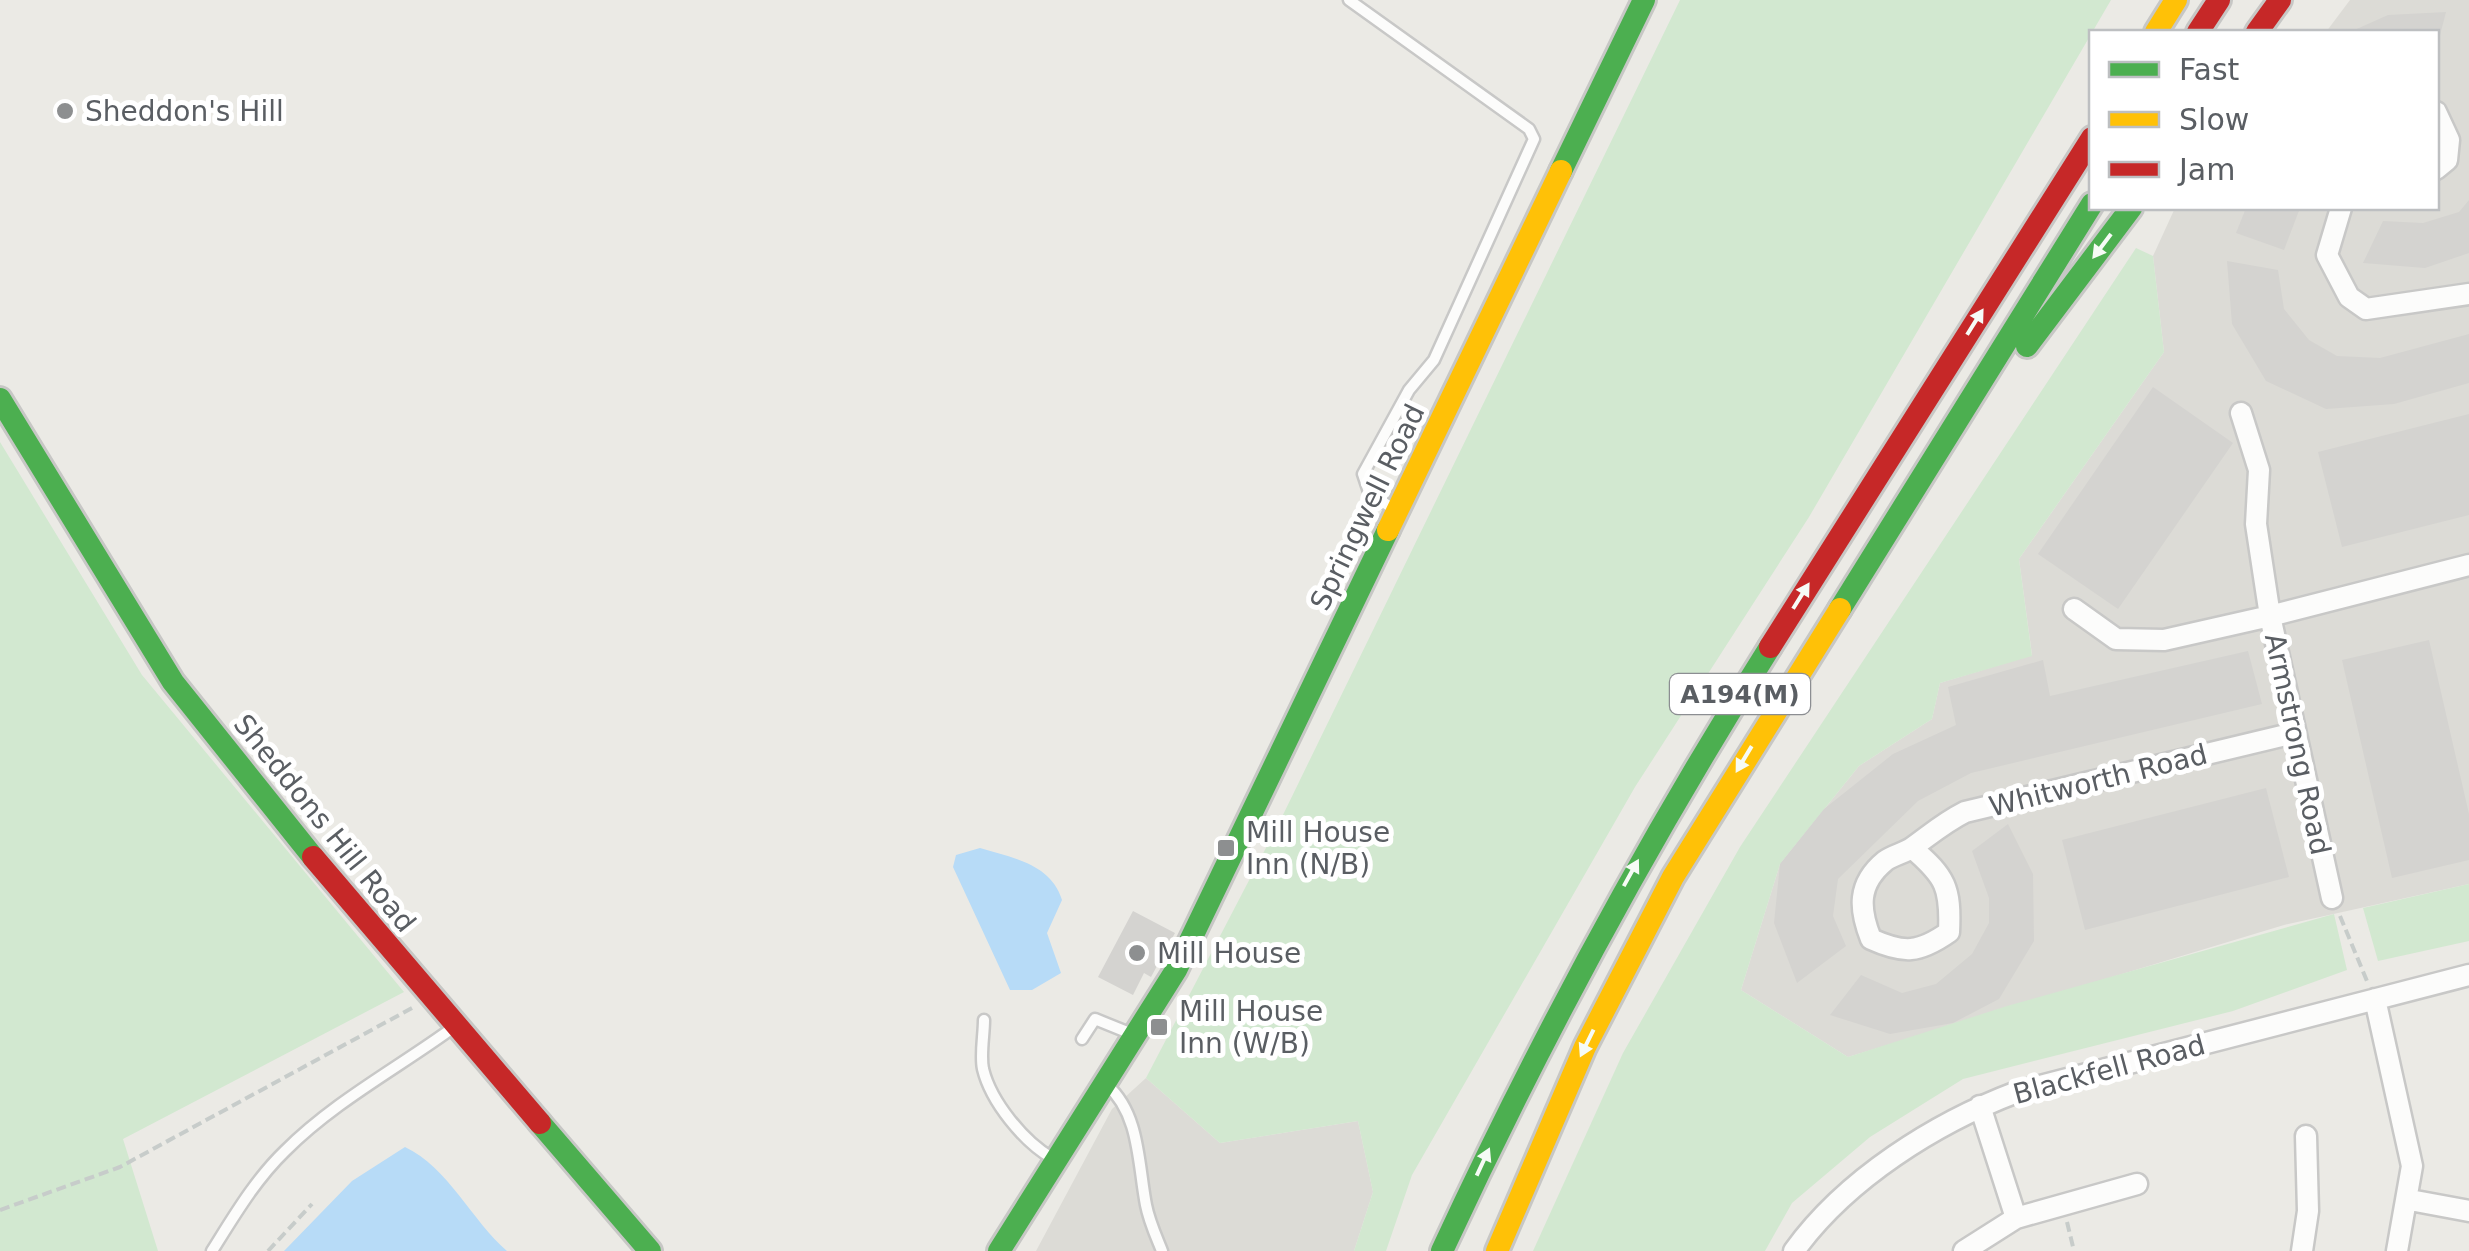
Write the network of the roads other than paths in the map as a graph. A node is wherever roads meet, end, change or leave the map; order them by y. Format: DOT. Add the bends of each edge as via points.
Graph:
graph roads {
  1 [pos="1349,0"];
  2 [pos="1644,0"];
  3 [pos="2158,0"];
  4 [pos="2176,0"];
  5 [pos="2219,0"];
  6 [pos="2280,0"];
  7 [pos="2143,30"];
  8 [pos="2157,30"];
  9 [pos="2199,30"];
  10 [pos="2258,30"];
  11 [pos="2439,118"];
  12 [pos="2089,140"];
  13 [pos="2439,167"];
  14 [pos="2089,209"];
  15 [pos="2130,210"];
  16 [pos="2341,210"];
  17 [pos="2469,294"];
  18 [pos="0,398"];
  19 [pos="2241,414"];
  20 [pos="1397,511"];
  21 [pos="1889,528"];
  22 [pos="2469,565"];
  23 [pos="2074,609"];
  24 [pos="2270,616"];
  25 [pos="2294,733"];
  26 [pos="1912,848"];
  27 [pos="2332,898"];
  28 [pos="2469,975"];
  29 [pos="2375,999"];
  30 [pos="984,1020"];
  31 [pos="455,1026"];
  32 [pos="1137,1036"];
  33 [pos="1082,1039"];
  34 [pos="1107,1084"];
  35 [pos="1980,1106"];
  36 [pos="2306,1136"];
  37 [pos="1058,1160"];
  38 [pos="2137,1184"];
  39 [pos="2410,1200"];
  40 [pos="2469,1211"];
  41 [pos="2016,1218"];
  42 [pos="212,1251"];
  43 [pos="650,1251"];
  44 [pos="999,1251"];
  45 [pos="1162,1251"];
  46 [pos="1442,1251"];
  47 [pos="1497,1251"];
  48 [pos="1794,1251"];
  49 [pos="1964,1251"];
  50 [pos="2302,1251"];
  51 [pos="2397,1251"];
  1 -- 20 [label="lane" via="1534,140 1434,360 1409,390 1363,474 1369,492"];
  2 -- 20 [label="main road, Springwell Road"];
  3 -- 7 [label="main road"];
  4 -- 8 [label="main road"];
  5 -- 9 [label="main road"];
  6 -- 10 [label="main road"];
  11 -- 13 [label="street" via="2450,140"];
  46 -- 12 [label="main road, A194(M), one-way" via="1544,1031 1640,858"];
  14 -- 21 [label="main road, A194(M)"];
  15 -- 21 [label="main road, A194(M), one-way"];
  16 -- 17 [label="street" via="2327,255 2349,298 2366,309"];
  18 -- 31 [label="main road, Sheddons Hill Road" via="173,682 253,788"];
  19 -- 24 [label="street" via="2260,470 2256,524"];
  20 -- 32 [label="main road, Springwell Road" via="1249,824"];
  21 -- 47 [label="main road, A194(M), one-way" via="1673,877 1585,1047"];
  22 -- 24 [label="street, Armstrong Road"];
  23 -- 24 [label="street" via="2116,639 2164,640"];
  24 -- 25 [label="street, Armstrong Road"];
  25 -- 26 [label="street, Whitworth Road" via="1966,812"];
  25 -- 27 [label="street, Armstrong Road"];
  26 -- 26 [label="street, Whitworth Road" via="1936,869 1951,896 1948,932 1923,951 1871,939 1860,912 1864,886 1886,861"];
  28 -- 29 [label="street, Blackfell Road"];
  29 -- 35 [label="street, Blackfell Road"];
  29 -- 39 [label="street" via="2407,1127"];
  30 -- 37 [label="lane" via="983,1069 998,1098 1035,1147"];
  31 -- 42 [label="lane" via="284,1151"];
  31 -- 43 [label="main road, Sheddons Hill Road"];
  32 -- 33 [label="lane" via="1095,1019"];
  32 -- 34 [label="main road, Springwell Road"];
  34 -- 37 [label="main road, Springwell Road"];
  34 -- 45 [label="lane" via="1123,1099"];
  35 -- 41 [label="street"];
  35 -- 48 [label="street, Blackfell Road" via="1904,1150 1813,1224"];
  36 -- 50 [label="street"];
  37 -- 44 [label="main road, Springwell Road"];
  38 -- 41 [label="street"];
  39 -- 40 [label="street"];
  39 -- 51 [label="street"];
  41 -- 49 [label="street"];
}
